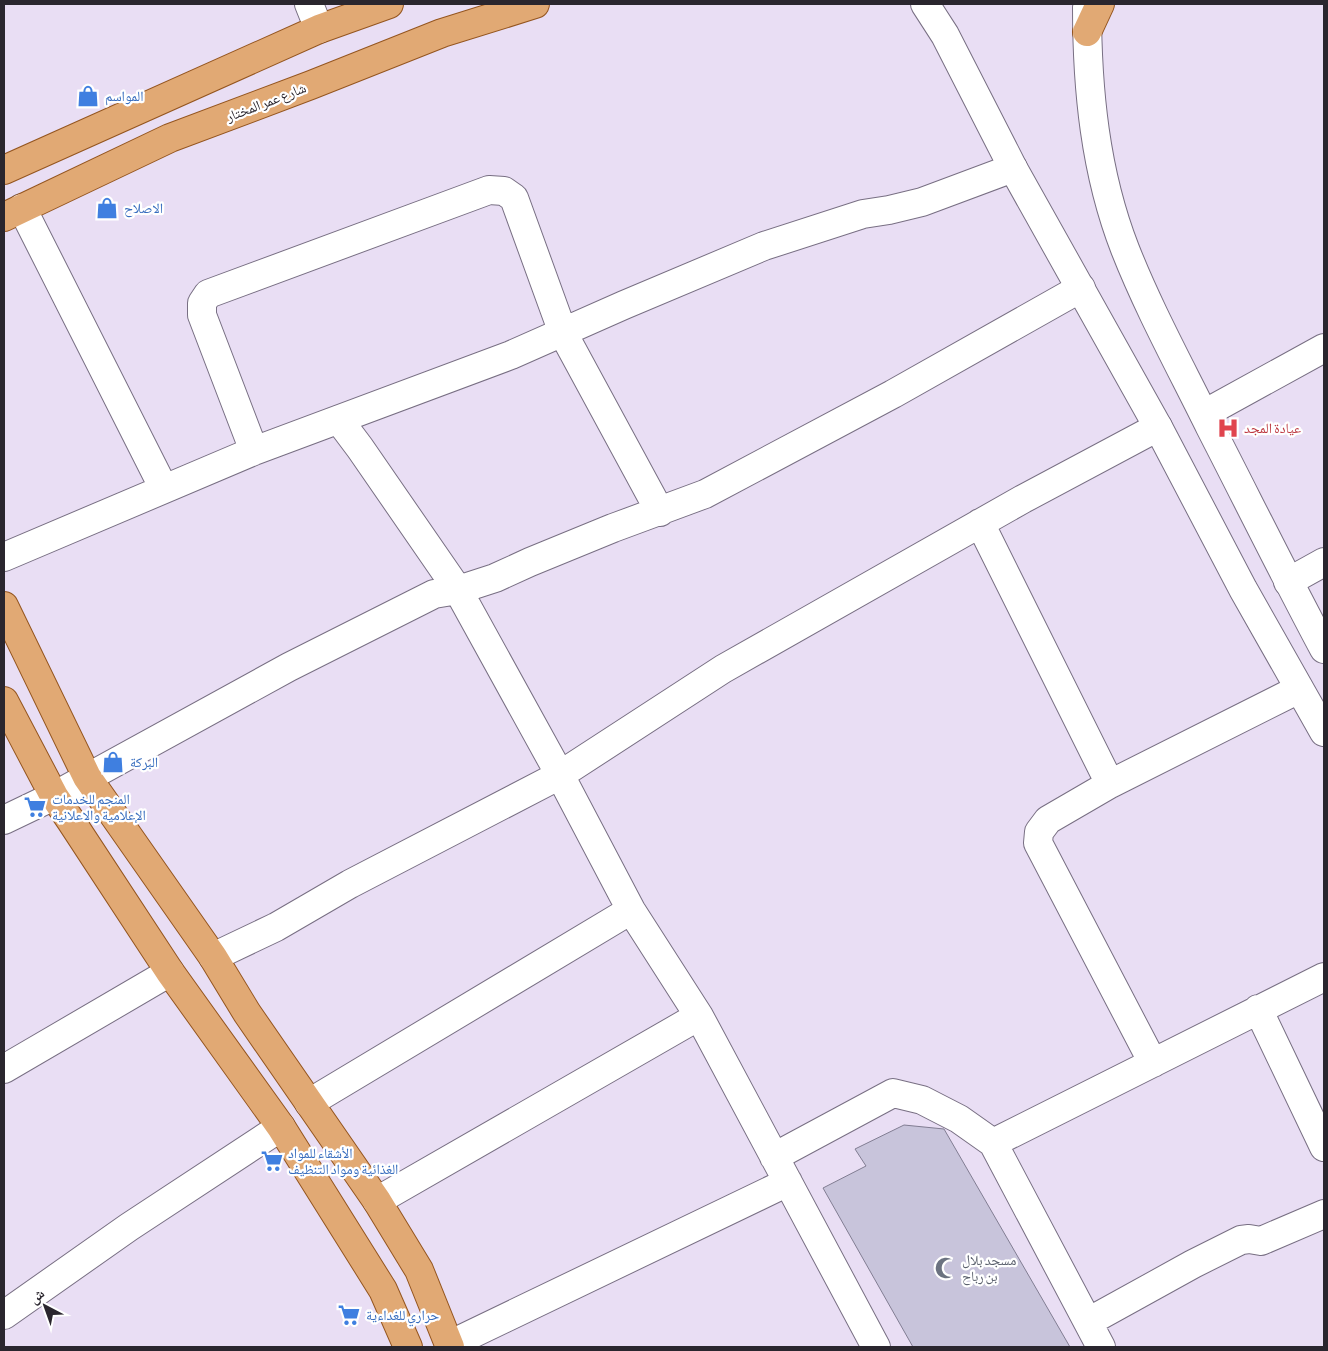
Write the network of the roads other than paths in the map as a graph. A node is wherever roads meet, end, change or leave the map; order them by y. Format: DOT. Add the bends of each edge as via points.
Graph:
graph roads {
  1 [pos="309,4"];
  2 [pos="389,4"];
  3 [pos="535,4"];
  4 [pos="925,4"];
  5 [pos="1087,4"];
  6 [pos="1100,4"];
  7 [pos="319,29"];
  8 [pos="1087,32"];
  9 [pos="1013,168"];
  10 [pos="4,170"];
  11 [pos="13,213"];
  12 [pos="1081,288"];
  13 [pos="563,332"];
  14 [pos="1324,348"];
  15 [pos="1204,414"];
  16 [pos="339,420"];
  17 [pos="1158,427"];
  18 [pos="254,451"];
  19 [pos="164,489"];
  20 [pos="660,512"];
  21 [pos="980,523"];
  22 [pos="4,557"];
  23 [pos="1324,562"];
  24 [pos="1288,582"];
  25 [pos="458,590"];
  26 [pos="4,606"];
  27 [pos="1324,649"];
  28 [pos="1300,689"];
  29 [pos="4,701"];
  30 [pos="1324,732"];
  31 [pos="560,775"];
  32 [pos="87,777"];
  33 [pos="1110,784"];
  34 [pos="54,796"];
  35 [pos="4,820"];
  36 [pos="631,910"];
  37 [pos="213,957"];
  38 [pos="170,972"];
  39 [pos="1324,977"];
  40 [pos="1258,1009"];
  41 [pos="699,1016"];
  42 [pos="1152,1063"];
  43 [pos="4,1069"];
  44 [pos="309,1103"];
  45 [pos="281,1128"];
  46 [pos="993,1143"];
  47 [pos="1324,1147"];
  48 [pos="774,1158"];
  49 [pos="788,1182"];
  50 [pos="377,1200"];
  51 [pos="1324,1214"];
  52 [pos="4,1315"];
  53 [pos="1088,1322"];
  54 [pos="449,1346"];
  55 [pos="408,1347"];
  56 [pos="876,1347"];
  57 [pos="1101,1347"];
  1 -- 7 [label="street"];
  2 -- 7 [label="main road"];
  3 -- 11 [label="main road, شارع عمر المختار" via="442,33 170,138"];
  4 -- 9 [label="street" via="945,35"];
  5 -- 8 [label="street"];
  6 -- 8 [label="main road"];
  7 -- 10 [label="main road"];
  8 -- 15 [label="street" via="1096,141 1124,247 1145,298"];
  9 -- 12 [label="street"];
  9 -- 13 [label="street" via="922,202 863,214 764,246"];
  11 -- 19 [label="street"];
  12 -- 17 [label="street"];
  12 -- 20 [label="street" via="790,450 705,494"];
  13 -- 16 [label="street"];
  13 -- 18 [label="street" via="514,198 504,191 489,190 208,294 202,303 202,315"];
  13 -- 20 [label="street"];
  14 -- 15 [label="street"];
  15 -- 24 [label="street"];
  16 -- 18 [label="street"];
  16 -- 25 [label="street"];
  17 -- 21 [label="street"];
  17 -- 28 [label="street"];
  18 -- 19 [label="street"];
  19 -- 22 [label="street"];
  20 -- 25 [label="street"];
  21 -- 31 [label="street" via="723,670"];
  21 -- 33 [label="street"];
  23 -- 24 [label="street"];
  24 -- 27 [label="street"];
  25 -- 31 [label="street"];
  25 -- 32 [label="street" via="434,594 401,609"];
  26 -- 32 [label="main road"];
  28 -- 30 [label="street"];
  28 -- 33 [label="street"];
  29 -- 34 [label="main road"];
  31 -- 36 [label="street"];
  31 -- 37 [label="street" via="350,884 276,927"];
  32 -- 34 [label="street"];
  32 -- 37 [label="main road"];
  33 -- 42 [label="street" via="1048,820 1039,832 1038,843"];
  34 -- 35 [label="street"];
  34 -- 38 [label="main road"];
  36 -- 41 [label="street"];
  36 -- 44 [label="street"];
  37 -- 44 [label="main road"];
  38 -- 43 [label="street"];
  38 -- 45 [label="main road"];
  39 -- 40 [label="street"];
  40 -- 42 [label="street"];
  40 -- 47 [label="street"];
  41 -- 48 [label="street"];
  41 -- 50 [label="street"];
  42 -- 46 [label="street"];
  44 -- 50 [label="main road"];
  45 -- 52 [label="street" via="129,1227"];
  45 -- 55 [label="main road" via="383,1290"];
  46 -- 48 [label="street" via="922,1100 894,1093"];
  46 -- 53 [label="street"];
  48 -- 49 [label="street"];
  49 -- 54 [label="street"];
  49 -- 56 [label="street"];
  50 -- 54 [label="main road" via="419,1270"];
  51 -- 53 [label="street" via="1261,1241 1241,1240"];
  53 -- 57 [label="street"];
}
